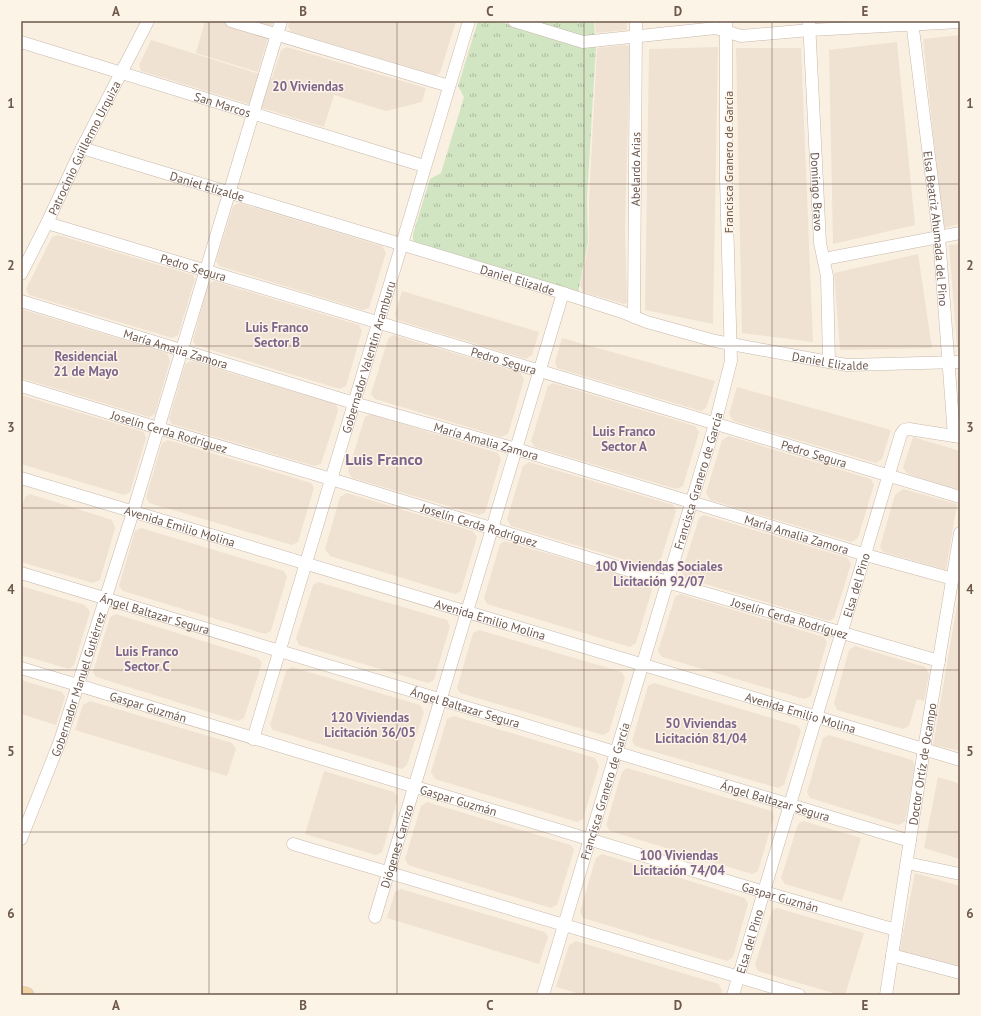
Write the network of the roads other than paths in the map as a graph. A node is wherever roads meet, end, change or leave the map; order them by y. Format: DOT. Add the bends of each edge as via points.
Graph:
graph roads {
  1 [pos="148,21"];
  2 [pos="231,21"];
  3 [pos="280,21"];
  4 [pos="469,21"];
  5 [pos="514,21"];
  6 [pos="636,21"];
  7 [pos="960,22"];
  8 [pos="912,23"];
  9 [pos="727,26"];
  10 [pos="809,26"];
  11 [pos="276,35"];
  12 [pos="637,36"];
  13 [pos="21,42"];
  14 [pos="122,73"];
  15 [pos="449,86"];
  16 [pos="252,113"];
  17 [pos="82,148"];
  18 [pos="424,166"];
  19 [pos="229,192"];
  20 [pos="47,223"];
  21 [pos="960,233"];
  22 [pos="939,236"];
  23 [pos="401,244"];
  24 [pos="824,259"];
  25 [pos="206,271"];
  26 [pos="21,274"];
  27 [pos="563,293"];
  28 [pos="21,301"];
  29 [pos="634,317"];
  30 [pos="378,323"];
  31 [pos="732,344"];
  32 [pos="182,349"];
  33 [pos="829,362"];
  34 [pos="955,362"];
  35 [pos="539,372"];
  36 [pos="21,386"];
  37 [pos="354,403"];
  38 [pos="715,424"];
  39 [pos="158,428"];
  40 [pos="957,436"];
  41 [pos="516,449"];
  42 [pos="890,477"];
  43 [pos="21,479"];
  44 [pos="331,479"];
  45 [pos="960,497"];
  46 [pos="691,502"];
  47 [pos="133,512"];
  48 [pos="492,528"];
  49 [pos="960,533"];
  50 [pos="866,555"];
  51 [pos="306,564"];
  52 [pos="21,573"];
  53 [pos="953,580"];
  54 [pos="667,582"];
  55 [pos="105,599"];
  56 [pos="467,612"];
  57 [pos="842,633"];
  58 [pos="279,652"];
  59 [pos="939,661"];
  60 [pos="642,665"];
  61 [pos="21,668"];
  62 [pos="78,685"];
  63 [pos="440,700"];
  64 [pos="817,718"];
  65 [pos="252,738"];
  66 [pos="924,749"];
  67 [pos="616,752"];
  68 [pos="960,760"];
  69 [pos="414,786"];
  70 [pos="791,805"];
  71 [pos="21,839"];
  72 [pos="589,839"];
  73 [pos="910,840"];
  74 [pos="293,844"];
  75 [pos="907,863"];
  76 [pos="388,873"];
  77 [pos="960,874"];
  78 [pos="764,892"];
  79 [pos="375,917"];
  80 [pos="563,925"];
  81 [pos="896,930"];
  82 [pos="892,955"];
  83 [pos="960,973"];
  84 [pos="738,977"];
  85 [pos="21,994"];
  86 [pos="26,995"];
  87 [pos="542,995"];
  88 [pos="733,995"];
  89 [pos="799,995"];
  90 [pos="886,995"];
  1 -- 14 [label="street, Patrocinio Guillermo Urquiza"];
  2 -- 11 [label="street"];
  3 -- 11 [label="street, Gobernador Manuel Gutiérrez"];
  4 -- 15 [label="street, Gobernador Valentín Aramburu"];
  5 -- 12 [label="street" via="583,42"];
  6 -- 12 [label="street, Abelardo Arias"];
  7 -- 8 [label="street"];
  8 -- 10 [label="street"];
  8 -- 22 [label="street, Elsa Beatriz Ahumada del Pino"];
  9 -- 10 [label="street" via="741,36"];
  9 -- 12 [label="street"];
  9 -- 31 [label="street, Francisca Granero de García" via="726,178"];
  10 -- 24 [label="street, Domingo Bravo" via="820,243"];
  11 -- 15 [label="street"];
  11 -- 16 [label="street, Gobernador Manuel Gutiérrez"];
  12 -- 29 [label="street, Abelardo Arias"];
  13 -- 14 [label="street, San Marcos"];
  14 -- 16 [label="street, San Marcos"];
  14 -- 17 [label="street, Patrocinio Guillermo Urquiza"];
  15 -- 18 [label="street, Gobernador Valentín Aramburu"];
  16 -- 18 [label="street, San Marcos"];
  16 -- 19 [label="street, Gobernador Manuel Gutiérrez"];
  17 -- 19 [label="street, Daniel Elizalde"];
  17 -- 20 [label="street, Patrocinio Guillermo Urquiza"];
  18 -- 23 [label="street, Gobernador Valentín Aramburu"];
  19 -- 23 [label="street, Daniel Elizalde"];
  19 -- 25 [label="street, Gobernador Manuel Gutiérrez"];
  20 -- 25 [label="street, Pedro Segura"];
  20 -- 26 [label="street, Patrocinio Guillermo Urquiza"];
  21 -- 22 [label="street"];
  22 -- 24 [label="street"];
  22 -- 34 [label="street, Elsa Beatriz Ahumada del Pino"];
  23 -- 27 [label="street, Daniel Elizalde"];
  23 -- 30 [label="street, Gobernador Valentín Aramburu"];
  24 -- 33 [label="street, Domingo Bravo" via="827,276"];
  25 -- 30 [label="street, Pedro Segura"];
  25 -- 32 [label="street, Gobernador Manuel Gutiérrez"];
  27 -- 29 [label="street, Daniel Elizalde"];
  27 -- 35 [label="street, Diógenes Carrizo"];
  28 -- 32 [label="street, María Amalia Zamora"];
  29 -- 31 [label="street, Daniel Elizalde"];
  30 -- 35 [label="street, Pedro Segura"];
  30 -- 37 [label="street, Gobernador Valentín Aramburu"];
  31 -- 33 [label="street, Daniel Elizalde"];
  31 -- 38 [label="street, Francisca Granero de García" via="731,361"];
  32 -- 37 [label="street, María Amalia Zamora"];
  32 -- 39 [label="street, Gobernador Manuel Gutiérrez"];
  33 -- 34 [label="street, Daniel Elizalde" via="847,365"];
  34 -- 40 [label="street, Elsa Beatriz Ahumada del Pino"];
  35 -- 38 [label="street, Pedro Segura"];
  35 -- 41 [label="street, Diógenes Carrizo"];
  36 -- 39 [label="street, Joselín Cerda Rodríguez"];
  37 -- 41 [label="street, María Amalia Zamora"];
  37 -- 44 [label="street, Gobernador Valentín Aramburu"];
  38 -- 42 [label="street, Pedro Segura"];
  38 -- 46 [label="street, Francisca Granero de García"];
  39 -- 44 [label="street, Joselín Cerda Rodríguez"];
  39 -- 47 [label="street, Gobernador Manuel Gutiérrez"];
  40 -- 42 [label="street, Elsa del Pino" via="904,430"];
  41 -- 46 [label="street, María Amalia Zamora"];
  41 -- 48 [label="street, Diógenes Carrizo"];
  42 -- 45 [label="street, Pedro Segura"];
  42 -- 50 [label="street, Elsa del Pino"];
  43 -- 47 [label="street, Avenida Emilio Molina"];
  44 -- 48 [label="street, Joselín Cerda Rodríguez"];
  44 -- 51 [label="street, Gobernador Valentín Aramburu"];
  46 -- 50 [label="street, María Amalia Zamora"];
  46 -- 54 [label="street, Francisca Granero de García"];
  47 -- 51 [label="street, Avenida Emilio Molina"];
  47 -- 55 [label="street, Gobernador Manuel Gutiérrez"];
  48 -- 54 [label="street, Joselín Cerda Rodríguez"];
  48 -- 56 [label="street, Diógenes Carrizo"];
  49 -- 53 [label="street, Doctor Ortíz de Ocampo"];
  50 -- 53 [label="street, María Amalia Zamora"];
  50 -- 57 [label="street, Elsa del Pino"];
  51 -- 56 [label="street, Avenida Emilio Molina"];
  51 -- 58 [label="street, Gobernador Valentín Aramburu"];
  52 -- 55 [label="street, Ángel Baltazar Segura"];
  53 -- 59 [label="street, Doctor Ortíz de Ocampo"];
  54 -- 57 [label="street, Joselín Cerda Rodríguez"];
  54 -- 60 [label="street, Francisca Granero de García"];
  55 -- 58 [label="street, Ángel Baltazar Segura"];
  55 -- 62 [label="street, Gobernador Manuel Gutiérrez"];
  56 -- 60 [label="street, Avenida Emilio Molina"];
  56 -- 63 [label="street, Diógenes Carrizo"];
  57 -- 59 [label="street, Joselín Cerda Rodríguez"];
  57 -- 64 [label="street, Elsa del Pino"];
  58 -- 63 [label="street, Ángel Baltazar Segura"];
  58 -- 65 [label="street, Gobernador Valentín Aramburu"];
  59 -- 66 [label="street, Doctor Ortíz de Ocampo"];
  60 -- 64 [label="street, Avenida Emilio Molina"];
  60 -- 67 [label="street, Francisca Granero de García"];
  61 -- 62 [label="street, Gaspar Guzmán"];
  62 -- 65 [label="street, Gaspar Guzmán"];
  62 -- 71 [label="street, Gobernador Manuel Gutiérrez" via="60,742"];
  63 -- 67 [label="street, Ángel Baltazar Segura"];
  63 -- 69 [label="street, Diógenes Carrizo"];
  64 -- 66 [label="street, Avenida Emilio Molina"];
  64 -- 70 [label="street, Elsa del Pino"];
  65 -- 69 [label="street, Gaspar Guzmán"];
  66 -- 68 [label="street, Avenida Emilio Molina"];
  66 -- 73 [label="street, Doctor Ortíz de Ocampo"];
  67 -- 70 [label="street, Ángel Baltazar Segura"];
  67 -- 72 [label="street, Francisca Granero de García"];
  69 -- 72 [label="street, Gaspar Guzmán"];
  69 -- 76 [label="street, Diógenes Carrizo"];
  70 -- 73 [label="street, Ángel Baltazar Segura"];
  70 -- 78 [label="street, Elsa del Pino"];
  72 -- 78 [label="street, Gaspar Guzmán"];
  72 -- 80 [label="street, Francisca Granero de García"];
  73 -- 75 [label="street, Doctor Ortíz de Ocampo"];
  74 -- 76 [label="street"];
  75 -- 77 [label="street"];
  75 -- 81 [label="street, Doctor Ortíz de Ocampo"];
  76 -- 79 [label="street, Diógenes Carrizo"];
  76 -- 80 [label="street"];
  78 -- 81 [label="street, Gaspar Guzmán"];
  78 -- 84 [label="street, Elsa del Pino"];
  80 -- 84 [label="street"];
  80 -- 87 [label="street, Francisca Granero de García"];
  81 -- 82 [label="street, Doctor Ortíz de Ocampo"];
  82 -- 83 [label="street"];
  82 -- 90 [label="street, Doctor Ortíz de Ocampo"];
  84 -- 88 [label="street, Elsa del Pino"];
  84 -- 89 [label="street"];
  85 -- 86 [label="main road"];
}
